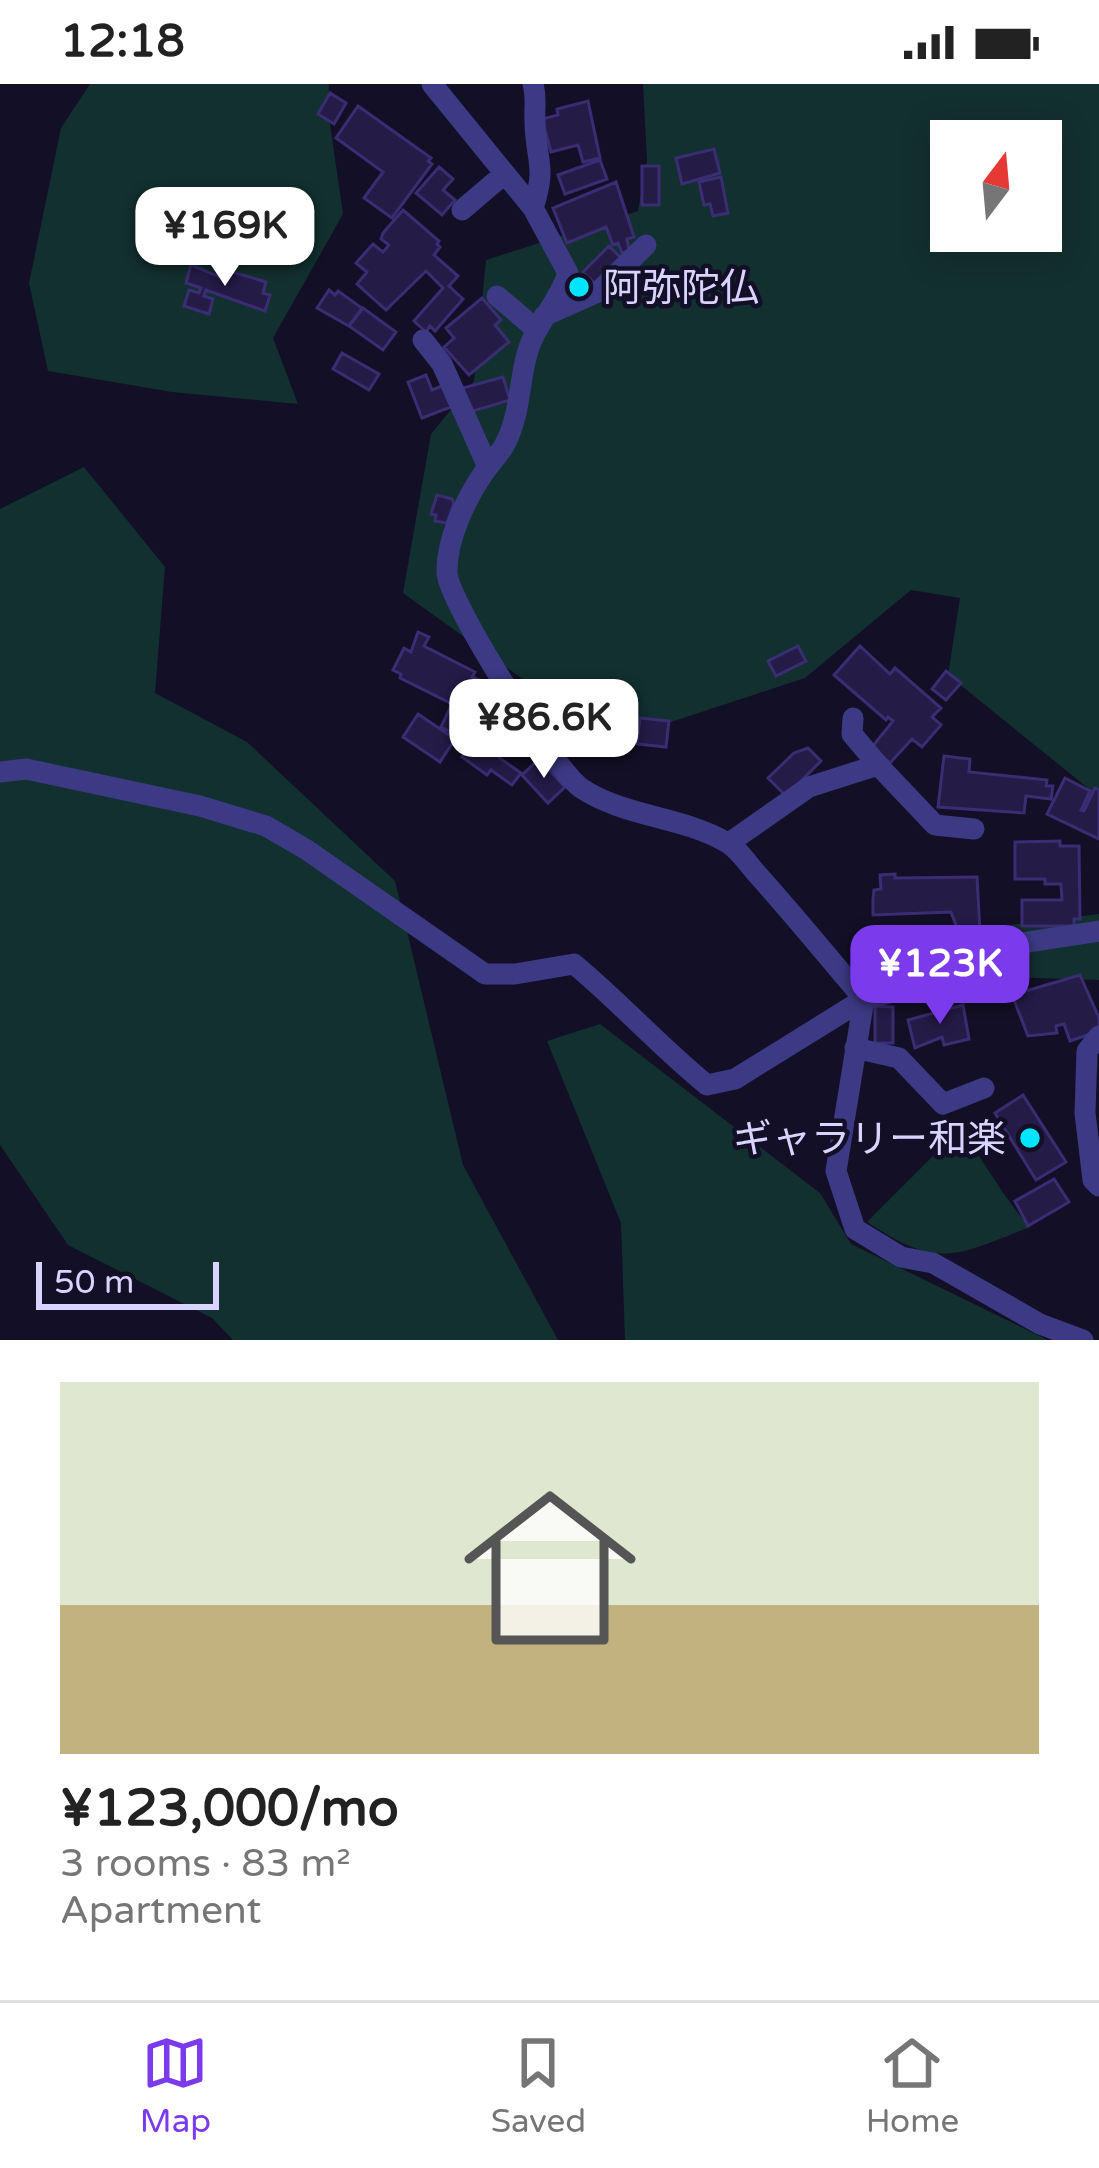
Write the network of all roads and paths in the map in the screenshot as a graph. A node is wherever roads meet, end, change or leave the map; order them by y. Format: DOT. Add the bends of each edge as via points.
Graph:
graph roads {
  1 [pos="533,84"];
  2 [pos="438,86"];
  3 [pos="503,175"];
  4 [pos="532,208"];
  5 [pos="462,210"];
  6 [pos="646,245"];
  7 [pos="497,296"];
  8 [pos="541,323"];
  9 [pos="423,340"];
  10 [pos="488,467"];
  11 [pos="853,718"];
  12 [pos="878,765"];
  13 [pos="0,772"];
  14 [pos="974,829"];
  15 [pos="729,843"];
  16 [pos="1099,931"];
  17 [pos="864,999"];
  18 [pos="1099,1036"];
  19 [pos="856,1048"];
  20 [pos="984,1088"];
  21 [pos="1099,1186"];
  22 [pos="1083,1340"];
  1 -- 4 [label="street" via="544,176"];
  2 -- 3 [label="street"];
  3 -- 4 [label="street"];
  3 -- 5 [label="street"];
  4 -- 8 [label="street" via="568,273"];
  6 -- 8 [label="street" via="598,292"];
  7 -- 8 [label="street"];
  8 -- 10 [label="street" via="506,445"];
  9 -- 10 [label="street"];
  10 -- 15 [label="street" via="456,527 447,574 516,706 580,788"];
  11 -- 12 [label="street" via="852,734"];
  12 -- 14 [label="street" via="934,825"];
  12 -- 15 [label="street" via="809,788"];
  13 -- 17 [label="street" via="26,769 266,826 485,974 574,964 707,1085 735,1079"];
  15 -- 17 [label="street"];
  16 -- 17 [label="street" via="977,950 927,984"];
  17 -- 19 [label="street"];
  18 -- 21 [label="street" via="1087,1051 1085,1113"];
  19 -- 20 [label="street" via="899,1058 943,1104"];
  19 -- 22 [label="street" via="836,1171 855,1229"];
}
